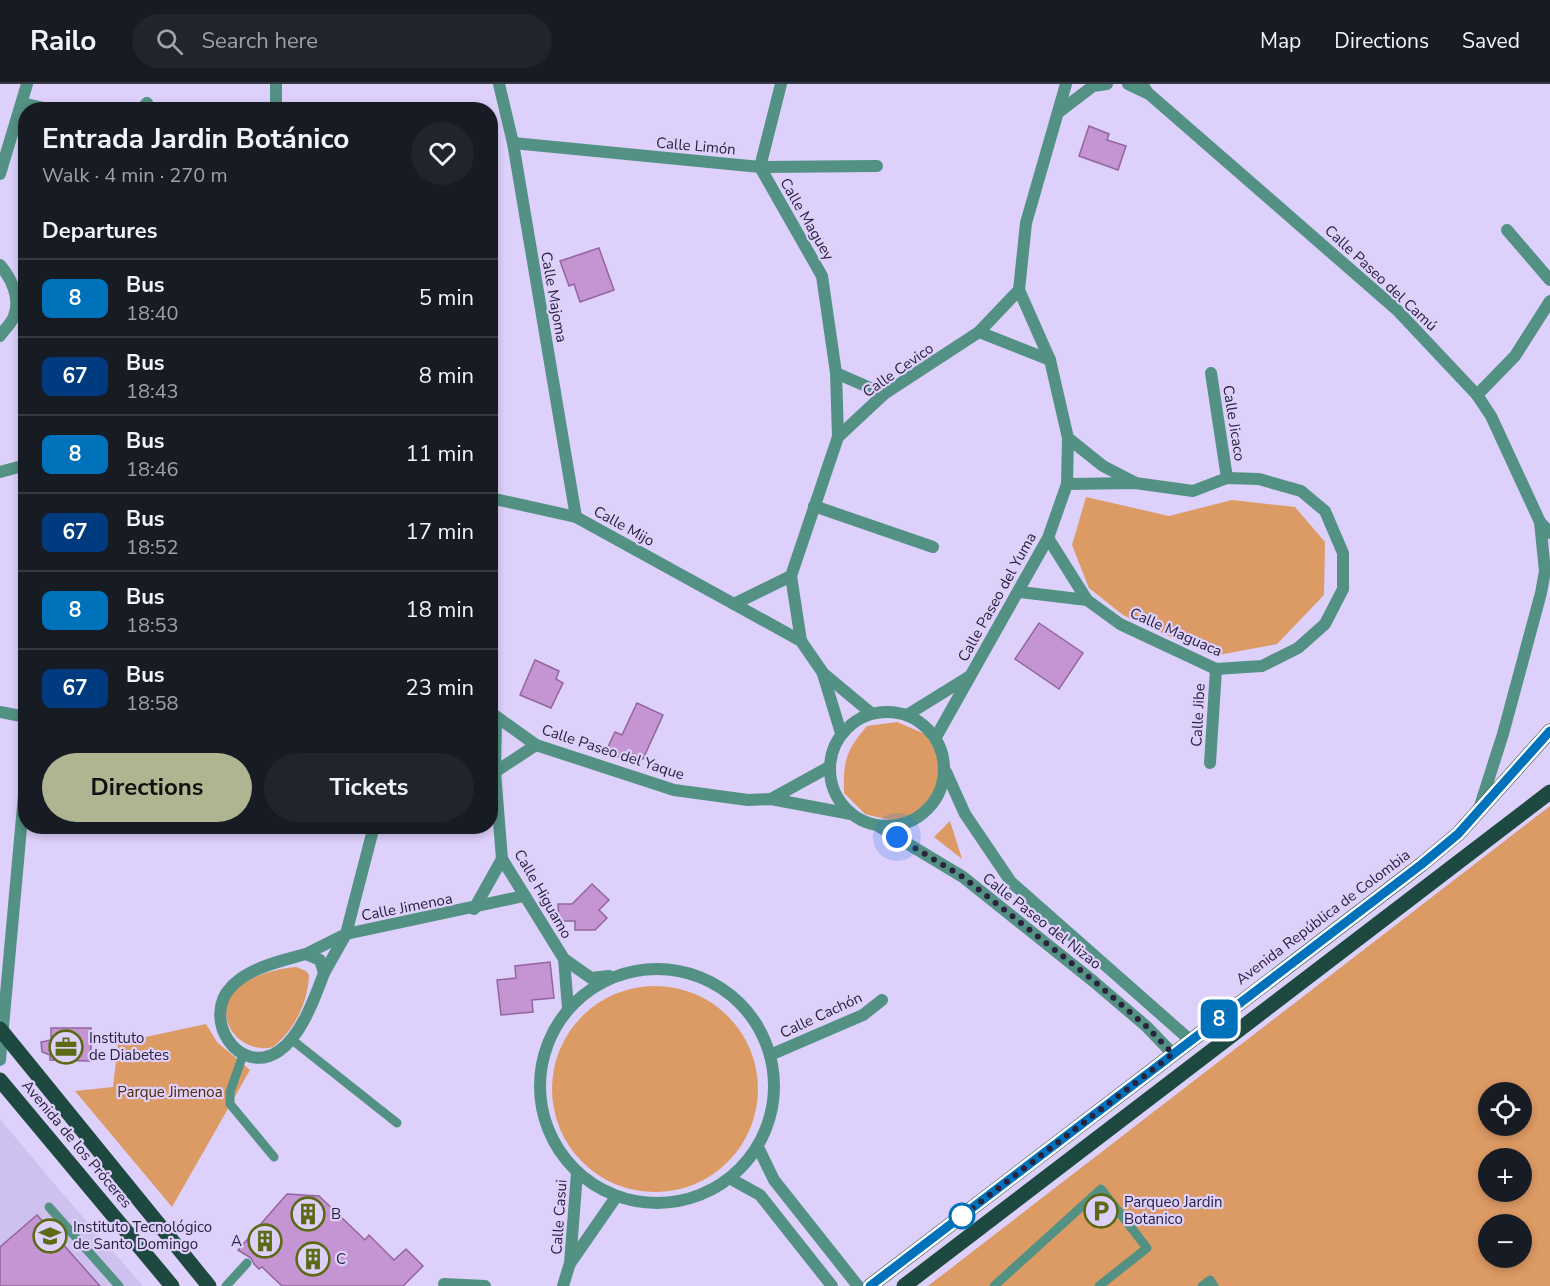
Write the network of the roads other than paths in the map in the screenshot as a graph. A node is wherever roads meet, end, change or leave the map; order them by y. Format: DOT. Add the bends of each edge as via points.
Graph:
graph roads {
  1 [pos="27,84"];
  2 [pos="276,84"];
  3 [pos="499,84"];
  4 [pos="782,84"];
  5 [pos="1066,84"];
  6 [pos="1107,84"];
  7 [pos="1128,84"];
  8 [pos="1145,89"];
  9 [pos="22,102"];
  10 [pos="276,102"];
  11 [pos="1059,112"];
  12 [pos="18,116"];
  13 [pos="513,143"];
  14 [pos="877,166"];
  15 [pos="760,167"];
  16 [pos="0,174"];
  17 [pos="1506,230"];
  18 [pos="0,266"];
  19 [pos="1550,280"];
  20 [pos="1019,290"];
  21 [pos="1550,301"];
  22 [pos="979,332"];
  23 [pos="0,336"];
  24 [pos="1050,360"];
  25 [pos="836,373"];
  26 [pos="1210,373"];
  27 [pos="884,394"];
  28 [pos="1477,395"];
  29 [pos="838,437"];
  30 [pos="1068,438"];
  31 [pos="18,468"];
  32 [pos="0,472"];
  33 [pos="1227,478"];
  34 [pos="1135,483"];
  35 [pos="1067,484"];
  36 [pos="498,500"];
  37 [pos="814,506"];
  38 [pos="576,517"];
  39 [pos="1540,522"];
  40 [pos="1550,534"];
  41 [pos="1048,538"];
  42 [pos="933,547"];
  43 [pos="791,576"];
  44 [pos="1020,592"];
  45 [pos="1087,600"];
  46 [pos="734,604"];
  47 [pos="801,641"];
  48 [pos="1216,669"];
  49 [pos="823,673"];
  50 [pos="971,675"];
  51 [pos="0,712"];
  52 [pos="871,713"];
  53 [pos="18,715"];
  54 [pos="908,715"];
  55 [pos="498,718"];
  56 [pos="1550,731"];
  57 [pos="841,733"];
  58 [pos="936,737"];
  59 [pos="536,745"];
  60 [pos="1210,763"];
  61 [pos="830,767"];
  62 [pos="498,770"];
  63 [pos="946,772"];
  64 [pos="1550,792"];
  65 [pos="771,799"];
  66 [pos="498,809"];
  67 [pos="1478,812"];
  68 [pos="851,814"];
  69 [pos="880,826"];
  70 [pos="20,834"];
  71 [pos="372,834"];
  72 [pos="502,859"];
  73 [pos="524,896"];
  74 [pos="474,909"];
  75 [pos="346,934"];
  76 [pos="306,954"];
  77 [pos="564,958"];
  78 [pos="324,973"];
  79 [pos="617,975"];
  80 [pos="882,1000"];
  81 [pos="568,1008"];
  82 [pos="2,1031"];
  83 [pos="291,1039"];
  84 [pos="1190,1040"];
  85 [pos="1173,1054"];
  86 [pos="243,1055"];
  87 [pos="770,1055"];
  88 [pos="0,1060"];
  89 [pos="0,1080"];
  90 [pos="397,1124"];
  91 [pos="758,1147"];
  92 [pos="274,1157"];
  93 [pos="577,1173"];
  94 [pos="731,1179"];
  95 [pos="616,1197"];
  96 [pos="49,1207"];
  97 [pos="247,1263"];
  98 [pos="570,1263"];
  99 [pos="444,1284"];
  100 [pos="119,1286"];
  101 [pos="172,1286"];
  102 [pos="209,1286"];
  103 [pos="226,1286"];
  104 [pos="484,1286"];
  105 [pos="563,1286"];
  106 [pos="831,1286"];
  107 [pos="858,1286"];
  108 [pos="870,1286"];
  109 [pos="904,1286"];
  110 [pos="994,1286"];
  111 [pos="1099,1286"];
  112 [pos="1202,1286"];
  113 [pos="1214,1286"];
  1 -- 9 [label="street"];
  2 -- 10 [label="street"];
  3 -- 13 [label="street, Calle Majoma"];
  4 -- 15 [label="street"];
  5 -- 11 [label="street, Calle Paseo del Yuma"];
  6 -- 11 [label="street" via="1093,86"];
  7 -- 8 [label="street, Calle Paseo del Camú"];
  8 -- 28 [label="street, Calle Paseo del Camú" via="1397,310"];
  11 -- 20 [label="street, Calle Paseo del Yuma" via="1026,223"];
  12 -- 16 [label="street"];
  13 -- 15 [label="street, Calle Limón"];
  13 -- 38 [label="street, Calle Majoma"];
  14 -- 15 [label="street, Calle Limón"];
  15 -- 25 [label="street, Calle Maguey" via="822,276"];
  17 -- 19 [label="street"];
  18 -- 23 [label="street" via="12,280 15,299 15,315"];
  20 -- 22 [label="street, Calle Cevico"];
  20 -- 24 [label="street, Calle Paseo del Yuma"];
  21 -- 28 [label="street" via="1515,356"];
  22 -- 24 [label="street"];
  22 -- 27 [label="street, Calle Cevico"];
  24 -- 30 [label="street, Calle Paseo del Yuma"];
  25 -- 27 [label="street"];
  25 -- 29 [label="street, Calle Maguey"];
  26 -- 33 [label="street, Calle Jicaco"];
  27 -- 29 [label="street, Calle Cevico"];
  28 -- 39 [label="street, Calle Paseo del Camú" via="1491,416"];
  29 -- 37 [label="street, Calle Maguey"];
  30 -- 34 [label="street" via="1103,466"];
  30 -- 35 [label="street, Calle Paseo del Yuma"];
  31 -- 32 [label="street"];
  33 -- 34 [label="street, Calle Maguaca" via="1193,491"];
  33 -- 48 [label="street, Calle Maguaca" via="1259,479 1301,491 1324,511 1343,553 1343,589 1325,624 1298,648 1262,666"];
  34 -- 35 [label="street, Calle Maguaca"];
  35 -- 41 [label="street, Calle Paseo del Yuma"];
  36 -- 38 [label="street, Calle Mijo"];
  37 -- 42 [label="street"];
  37 -- 43 [label="street, Calle Maguey"];
  38 -- 46 [label="street, Calle Mijo"];
  39 -- 40 [label="street, Calle Paseo del Camú"];
  39 -- 67 [label="street" via="1545,571 1541,593"];
  41 -- 44 [label="street, Calle Paseo del Yuma"];
  41 -- 45 [label="street, Calle Maguaca"];
  43 -- 46 [label="street"];
  43 -- 47 [label="street, Calle Maguey"];
  44 -- 45 [label="street, Calle Maguaca"];
  44 -- 50 [label="street, Calle Paseo del Yuma"];
  45 -- 48 [label="street, Calle Maguaca" via="1120,624"];
  46 -- 47 [label="street, Calle Maguey"];
  47 -- 49 [label="street, Calle Maguey"];
  48 -- 60 [label="street, Calle Jibe"];
  49 -- 52 [label="street, Calle Maguey"];
  49 -- 57 [label="street, Calle Maguey"];
  50 -- 54 [label="street, Calle Paseo del Yuma"];
  50 -- 58 [label="street, Calle Paseo del Yuma"];
  51 -- 53 [label="street"];
  52 -- 54 [label="street" via="890,711"];
  52 -- 57 [label="street"];
  54 -- 58 [label="street"];
  55 -- 59 [label="street, Calle Paseo del Yaque"];
  56 -- 67 [label="main road, Avenida República de Colombia"];
  57 -- 61 [label="street" via="832,749"];
  58 -- 63 [label="street"];
  59 -- 62 [label="street"];
  59 -- 65 [label="street, Calle Paseo del Yaque" via="674,790 748,800"];
  61 -- 65 [label="street, Calle Paseo del Yaque"];
  61 -- 68 [label="street" via="839,801"];
  63 -- 69 [label="street" via="931,807 915,820"];
  63 -- 84 [label="street, Calle Paseo del Nizao" via="965,814 1011,882"];
  64 -- 109 [label="main road"];
  65 -- 68 [label="street, Calle Paseo del Yaque"];
  66 -- 72 [label="street, Calle Higuamo"];
  67 -- 84 [label="main road, Avenida República de Colombia" via="1422,864"];
  68 -- 69 [label="street"];
  69 -- 85 [label="street, Calle Paseo del Nizao" via="963,877 1094,981"];
  70 -- 82 [label="street"];
  71 -- 75 [label="street"];
  72 -- 73 [label="street, Calle Higuamo"];
  72 -- 74 [label="street, Calle Jimenoa"];
  73 -- 74 [label="street, Calle Jimenoa"];
  73 -- 77 [label="street, Calle Higuamo"];
  74 -- 75 [label="street, Calle Jimenoa"];
  75 -- 76 [label="street, Calle Jimenoa"];
  75 -- 78 [label="street, Calle Jimenoa"];
  76 -- 78 [label="street" via="320,960"];
  76 -- 86 [label="street, Calle Jimenoa" via="254,971 230,987 219,1016 230,1044"];
  77 -- 79 [label="street, Calle Higuamo" via="591,978"];
  77 -- 81 [label="street, Calle Higuamo"];
  78 -- 83 [label="street, Calle Jimenoa"];
  79 -- 81 [label="street" via="590,988"];
  79 -- 87 [label="street" via="643,969 697,976 743,1007 759,1029"];
  80 -- 87 [label="street, Calle Cachón" via="863,1015"];
  81 -- 93 [label="street" via="549,1038 539,1074 541,1110 554,1144"];
  82 -- 88 [label="street"];
  82 -- 102 [label="main road, Avenida de los Próceres"];
  83 -- 86 [label="street" via="268,1057"];
  83 -- 90 [label="lane"];
  84 -- 85 [label="main road, Avenida República de Colombia"];
  85 -- 108 [label="main road, Avenida República de Colombia"];
  86 -- 92 [label="lane" via="230,1092 230,1104"];
  87 -- 91 [label="street" via="772,1107"];
  89 -- 101 [label="main road, Avenida de los Próceres"];
  91 -- 94 [label="street"];
  91 -- 107 [label="street" via="774,1180"];
  93 -- 95 [label="street"];
  93 -- 98 [label="street, Calle Casui"];
  94 -- 95 [label="street" via="705,1194 676,1203 646,1204"];
  94 -- 106 [label="street" via="760,1195"];
  95 -- 98 [label="street, Calle Casui"];
  96 -- 100 [label="lane"];
  97 -- 103 [label="lane"];
  98 -- 105 [label="street, Calle Casui"];
  99 -- 104 [label="street"];
  110 -- 111 [label="lane" via="1101,1189 1148,1248"];
  112 -- 113 [label="lane" via="1209,1280"];
}
